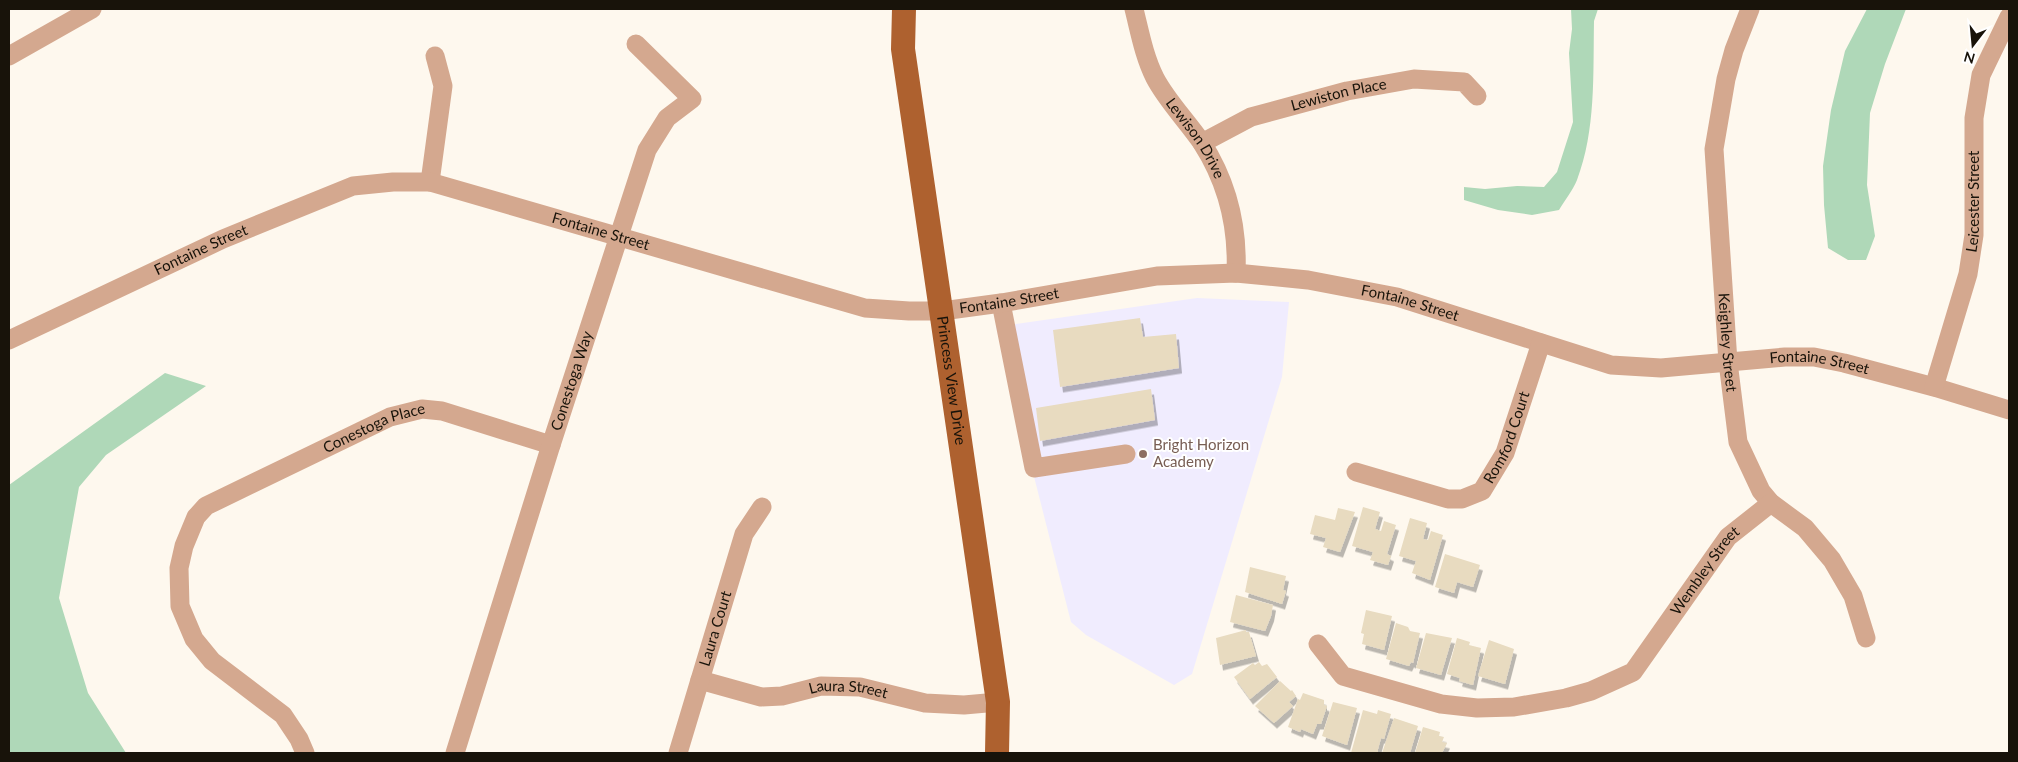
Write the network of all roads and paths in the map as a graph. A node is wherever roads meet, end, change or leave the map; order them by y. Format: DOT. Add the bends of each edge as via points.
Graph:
graph roads {
  1 [pos="92,9"];
  2 [pos="904,9"];
  3 [pos="1134,9"];
  4 [pos="1750,9"];
  5 [pos="2009,17"];
  6 [pos="636,44"];
  7 [pos="9,56"];
  8 [pos="435,56"];
  9 [pos="1477,96"];
  10 [pos="1202,143"];
  11 [pos="430,182"];
  12 [pos="619,237"];
  13 [pos="1236,273"];
  14 [pos="1001,303"];
  15 [pos="942,311"];
  16 [pos="9,340"];
  17 [pos="1541,343"];
  18 [pos="1728,362"];
  19 [pos="1934,387"];
  20 [pos="2009,410"];
  21 [pos="551,445"];
  22 [pos="1126,454"];
  23 [pos="1356,472"];
  24 [pos="1771,503"];
  25 [pos="762,508"];
  26 [pos="1866,638"];
  27 [pos="1318,644"];
  28 [pos="700,680"];
  29 [pos="998,702"];
  30 [pos="305,753"];
  31 [pos="456,753"];
  32 [pos="678,753"];
  33 [pos="997,753"];
  1 -- 7 [label="street"];
  2 -- 15 [label="main road, Princess View Drive" via="903,49"];
  3 -- 10 [label="street, Lewison Drive" via="1144,53 1156,79"];
  4 -- 18 [label="street, Keighley Street" via="1726,80 1714,150"];
  5 -- 19 [label="street, Leicester Street" via="1981,75 1974,118 1974,235 1969,264"];
  6 -- 12 [label="street, Conestoga Way" via="692,99 668,118 647,150"];
  8 -- 11 [label="street" via="443,86"];
  9 -- 10 [label="street, Lewiston Place" via="1464,82 1414,79 1347,91 1251,117"];
  10 -- 13 [label="street, Lewison Drive" via="1218,170 1234,221"];
  11 -- 12 [label="street, Fontaine Street"];
  11 -- 16 [label="street, Fontaine Street" via="353,186 223,239"];
  12 -- 15 [label="street, Fontaine Street" via="864,308"];
  12 -- 21 [label="street, Conestoga Way"];
  13 -- 14 [label="street, Fontaine Street" via="1157,276"];
  13 -- 17 [label="street, Fontaine Street" via="1308,280 1397,297"];
  14 -- 15 [label="street, Fontaine Street"];
  14 -- 22 [label="street" via="1034,468"];
  15 -- 29 [label="main road, Princess View Drive"];
  17 -- 18 [label="street, Fontaine Street" via="1611,365 1661,368"];
  17 -- 23 [label="street, Romford Court" via="1505,452 1482,491 1462,499 1448,499"];
  18 -- 19 [label="street, Fontaine Street" via="1784,356 1814,357"];
  18 -- 24 [label="street, Keighley Street" via="1738,442 1761,491"];
  19 -- 20 [label="street, Fontaine Street"];
  21 -- 30 [label="street, Conestoga Place" via="442,411 422,409 390,417 206,506 196,517 179,568 180,606 194,639 212,661 283,715"];
  21 -- 31 [label="street, Conestoga Way"];
  24 -- 26 [label="street, Keighley Street" via="1805,528 1832,560 1853,596"];
  24 -- 27 [label="street, Wembley Street" via="1728,537 1633,672 1591,691 1514,707 1477,708 1441,704 1343,676"];
  25 -- 28 [label="street, Laura Court" via="744,534"];
  28 -- 29 [label="street, Laura Street" via="760,697 782,696 821,686 850,686 924,703 964,705"];
  28 -- 32 [label="street, Laura Court"];
  29 -- 33 [label="main road, Princess View Drive"];
}
